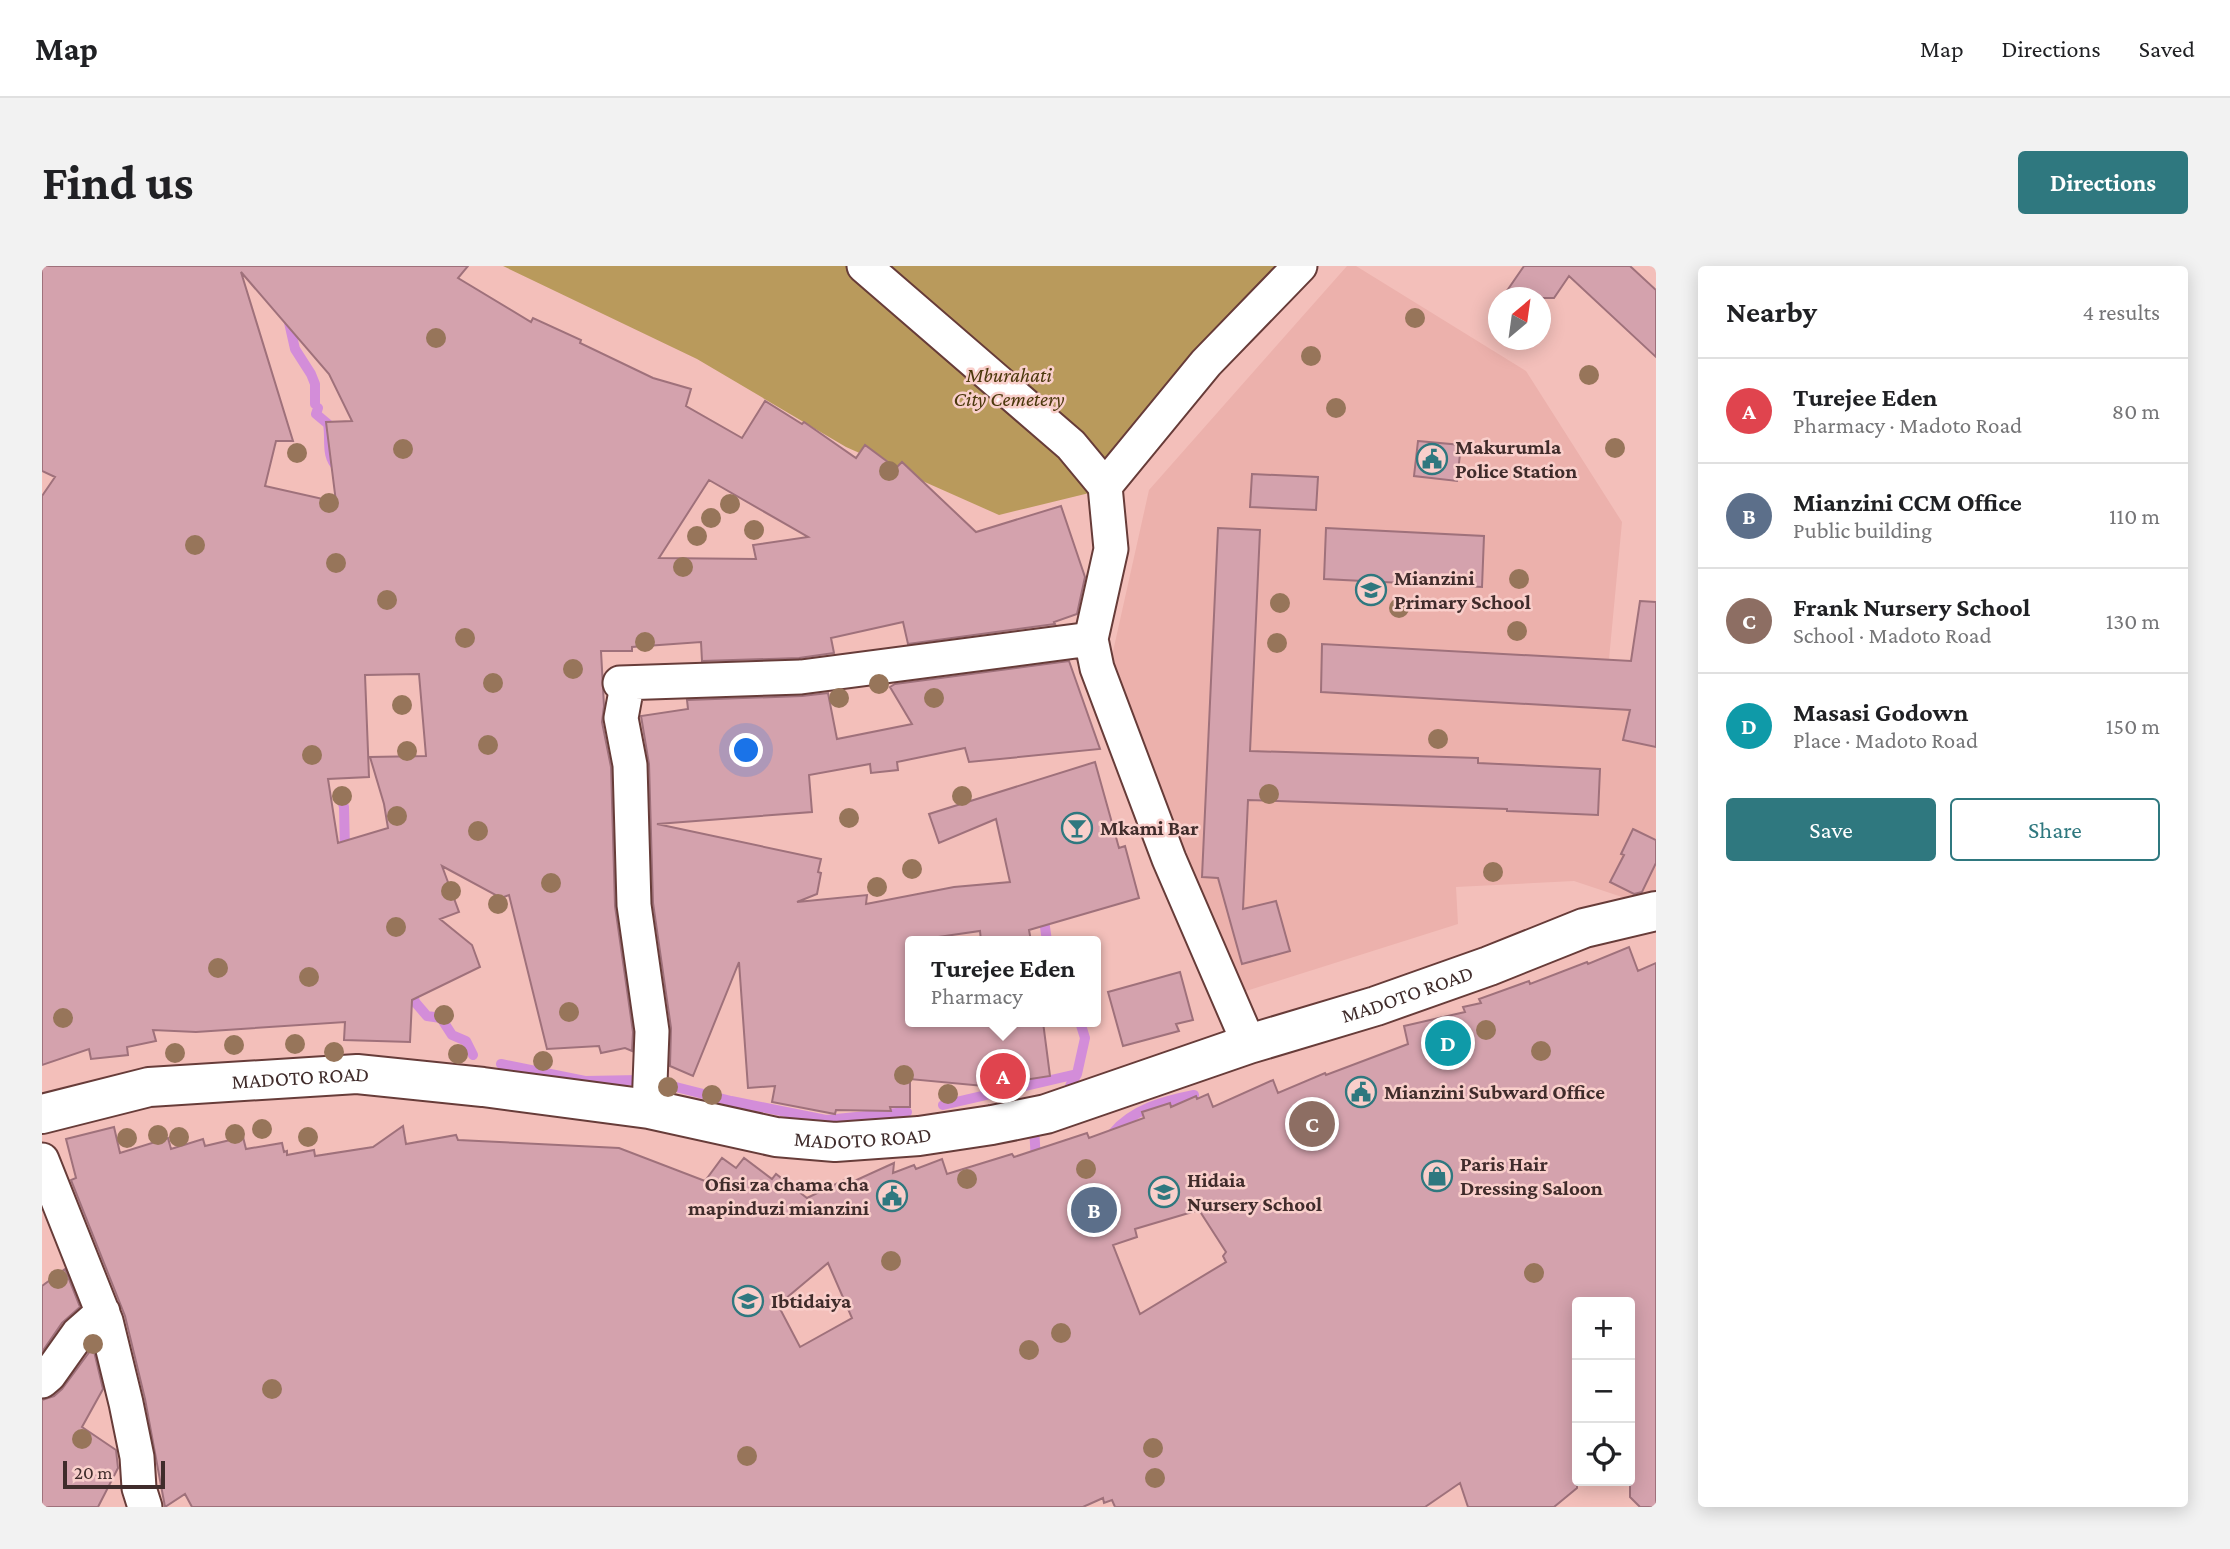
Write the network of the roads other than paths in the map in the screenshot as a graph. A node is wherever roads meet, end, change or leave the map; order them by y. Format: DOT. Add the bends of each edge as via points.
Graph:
graph roads {
  1 [pos="864,266"];
  2 [pos="1300,266"];
  3 [pos="1105,486"];
  4 [pos="1091,639"];
  5 [pos="1656,911"];
  6 [pos="1249,1044"];
  7 [pos="649,1109"];
  8 [pos="42,1114"];
  9 [pos="42,1160"];
  10 [pos="103,1312"];
  11 [pos="42,1381"];
  12 [pos="145,1507"];
  1 -- 3 [label="street" via="1071,445"];
  2 -- 3 [label="street" via="1206,363"];
  3 -- 4 [label="street" via="1111,549"];
  4 -- 6 [label="street" via="1097,668 1169,859"];
  4 -- 7 [label="street" via="801,677 620,683 631,685 621,718 630,765 634,905 652,1031"];
  5 -- 6 [label="main road, MADOTO ROAD" via="1584,928 1401,997"];
  6 -- 7 [label="main road, MADOTO ROAD" via="1046,1114 919,1136 835,1142 776,1137"];
  7 -- 8 [label="main road, MADOTO ROAD" via="357,1074 149,1087"];
  9 -- 10 [label="street"];
  10 -- 11 [label="street" via="78,1334"];
  10 -- 12 [label="street"];
}
